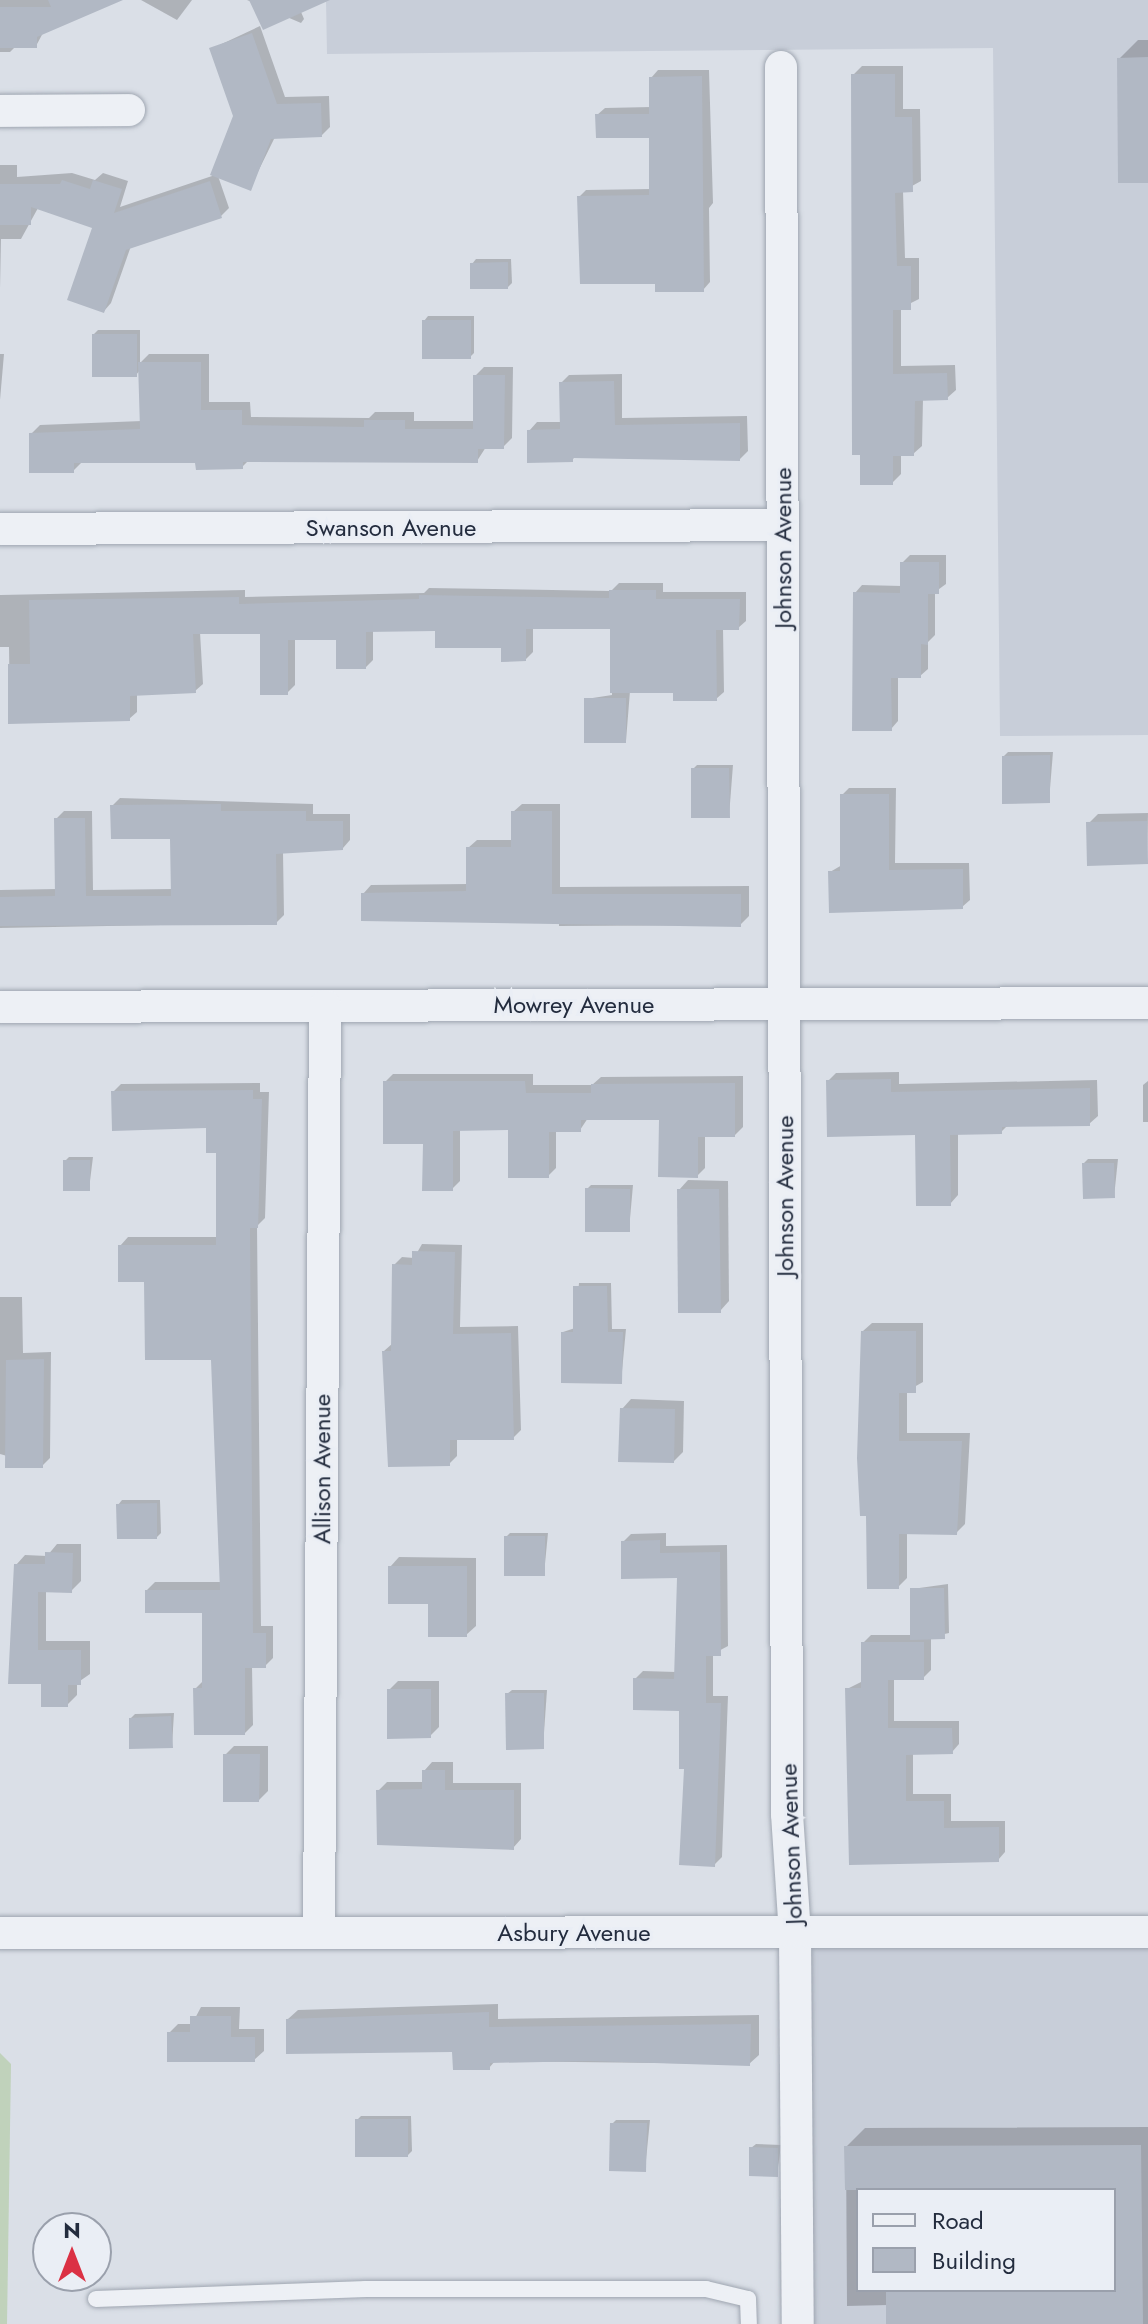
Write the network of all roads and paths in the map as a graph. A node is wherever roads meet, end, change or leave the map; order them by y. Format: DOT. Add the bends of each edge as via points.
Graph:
graph roads {
  1 [pos="781,67"];
  2 [pos="129,110"];
  3 [pos="0,111"];
  4 [pos="783,525"];
  5 [pos="0,529"];
  6 [pos="1148,1003"];
  7 [pos="784,1004"];
  8 [pos="325,1006"];
  9 [pos="0,1007"];
  10 [pos="319,1932"];
  11 [pos="1148,1932"];
  12 [pos="0,1933"];
  13 [pos="795,1934"];
  14 [pos="96,2299"];
  15 [pos="749,2324"];
  16 [pos="798,2324"];
  1 -- 4 [label="street, Johnson Avenue"];
  2 -- 3 [label="street"];
  4 -- 5 [label="street, Swanson Avenue"];
  4 -- 7 [label="street, Johnson Avenue"];
  6 -- 7 [label="street, Mowrey Avenue"];
  7 -- 8 [label="street, Mowrey Avenue"];
  7 -- 13 [label="street, Johnson Avenue" via="787,1814"];
  8 -- 9 [label="street, Mowrey Avenue"];
  8 -- 10 [label="street, Allison Avenue"];
  10 -- 12 [label="street, Asbury Avenue"];
  10 -- 13 [label="street, Asbury Avenue"];
  11 -- 13 [label="street, Asbury Avenue"];
  13 -- 16 [label="street, Johnson Avenue"];
  14 -- 15 [label="lane" via="366,2289 706,2289 748,2299"];
}
